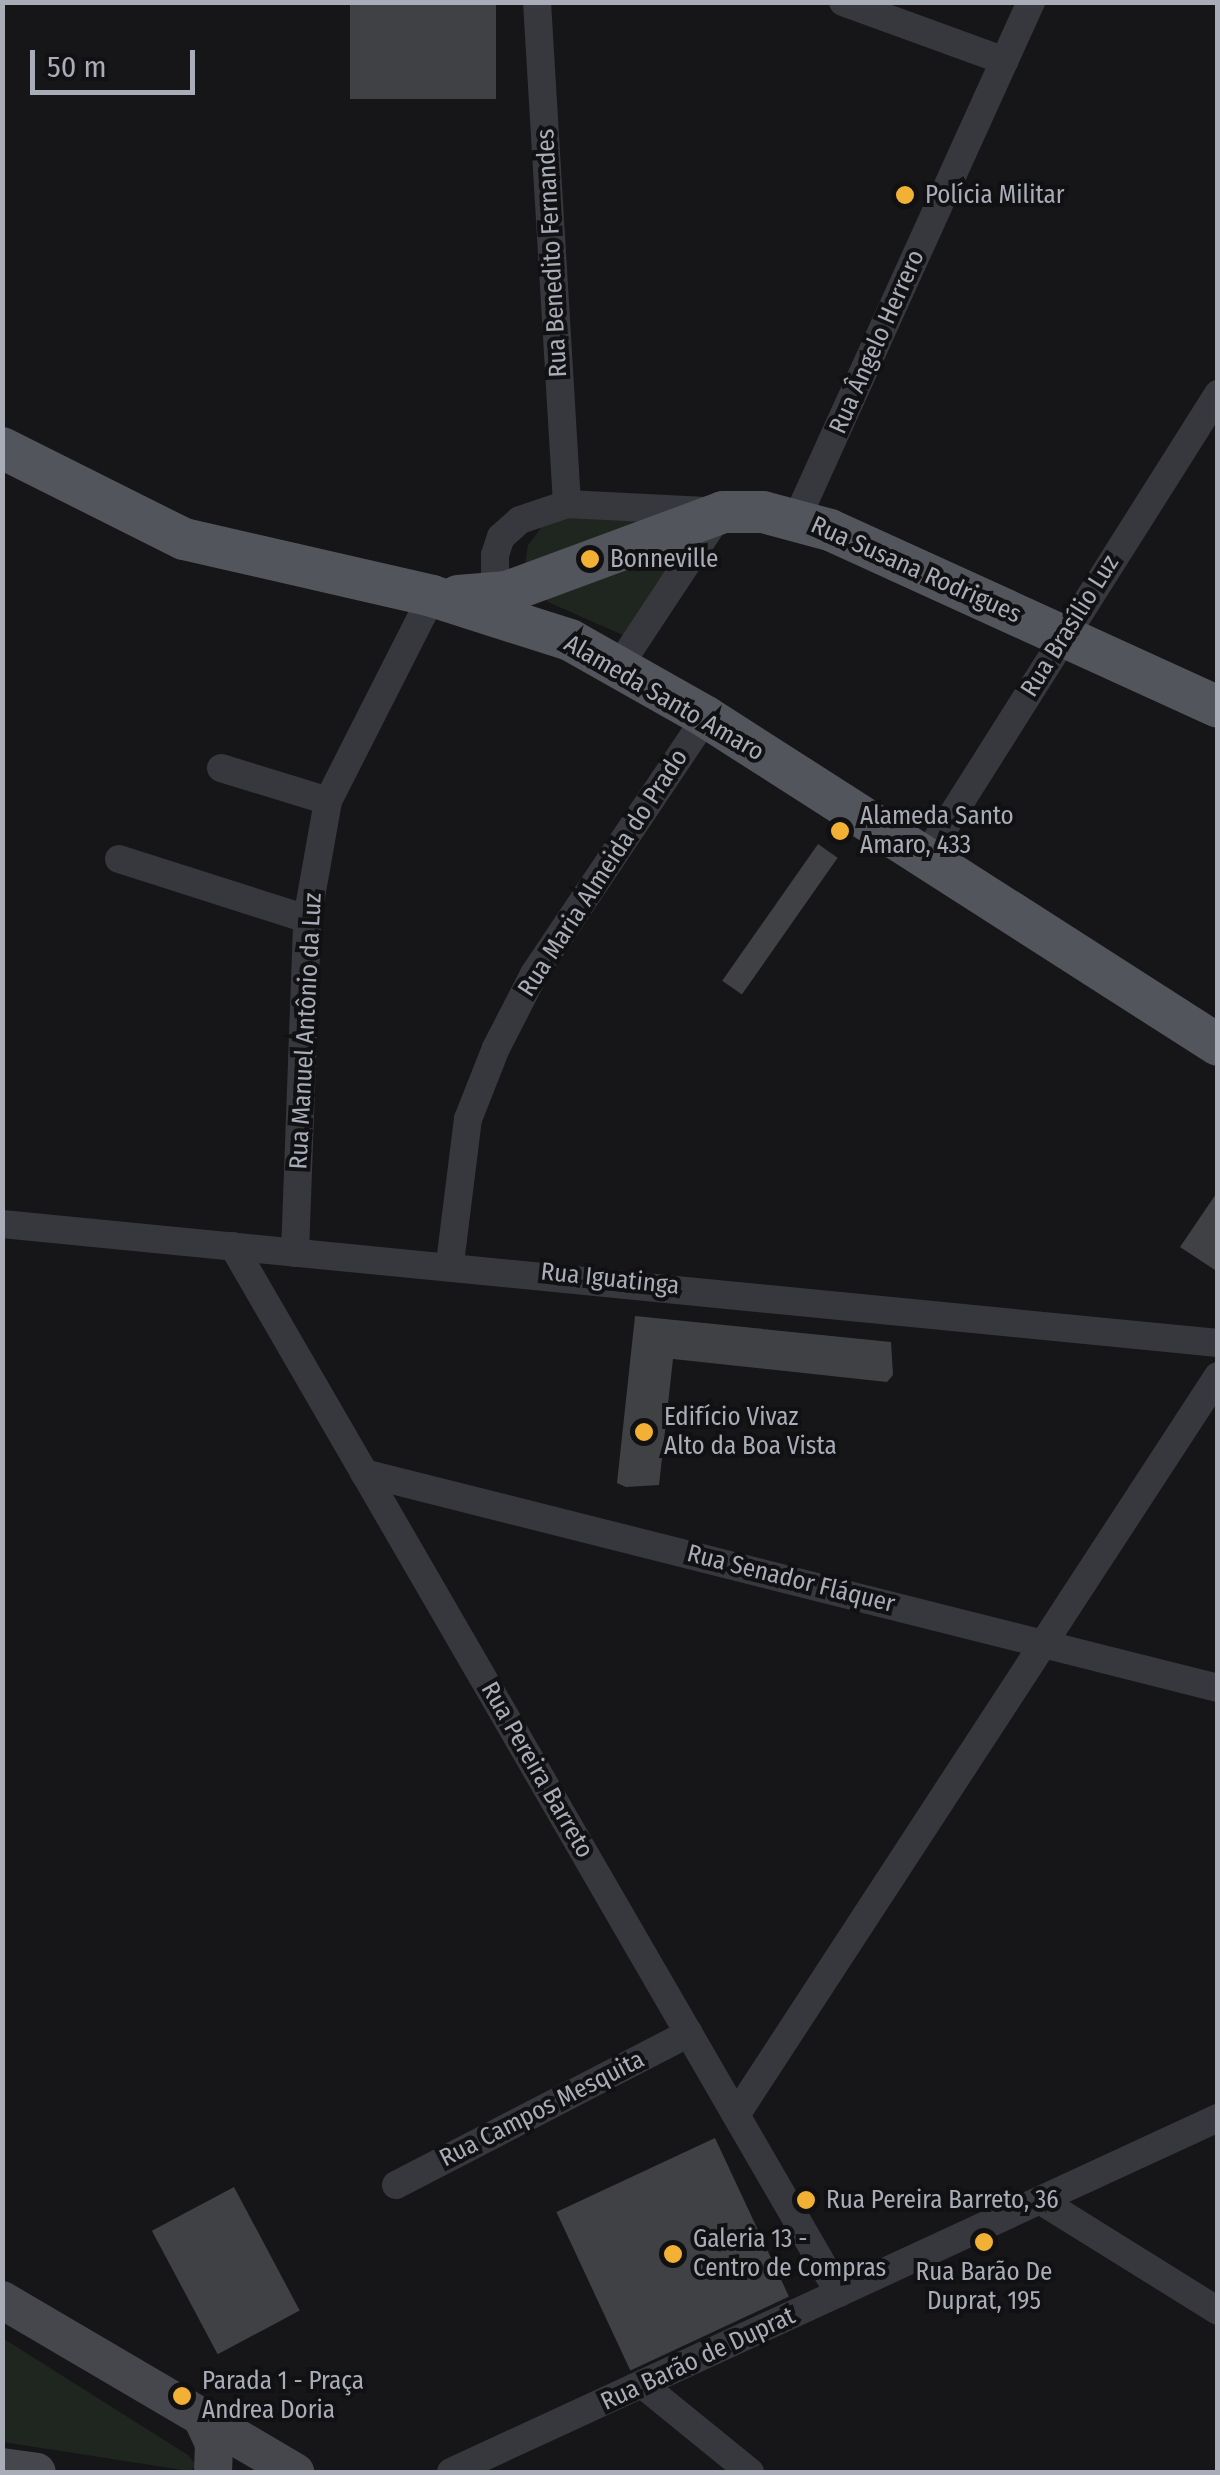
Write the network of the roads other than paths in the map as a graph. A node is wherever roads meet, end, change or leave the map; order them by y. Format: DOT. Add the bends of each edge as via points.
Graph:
graph roads {
  1 [pos="537,2"];
  2 [pos="842,2"];
  3 [pos="1031,2"];
  4 [pos="1005,62"];
  5 [pos="1217,397"];
  6 [pos="2,448"];
  7 [pos="567,504"];
  8 [pos="723,512"];
  9 [pos="797,518"];
  10 [pos="507,592"];
  11 [pos="432,596"];
  12 [pos="1064,634"];
  13 [pos="570,640"];
  14 [pos="619,666"];
  15 [pos="1218,706"];
  16 [pos="706,718"];
  17 [pos="221,768"];
  18 [pos="328,801"];
  19 [pos="925,858"];
  20 [pos="120,860"];
  21 [pos="308,919"];
  22 [pos="1218,1045"];
  23 [pos="2,1224"];
  24 [pos="234,1246"];
  25 [pos="295,1253"];
  26 [pos="450,1263"];
  27 [pos="1218,1343"];
  28 [pos="1218,1376"];
  29 [pos="364,1472"];
  30 [pos="1042,1642"];
  31 [pos="1218,1688"];
  32 [pos="689,2033"];
  33 [pos="736,2115"];
  34 [pos="1218,2118"];
  35 [pos="396,2185"];
  36 [pos="1043,2202"];
  37 [pos="839,2294"];
  38 [pos="2,2300"];
  39 [pos="1218,2311"];
  40 [pos="643,2385"];
  41 [pos="202,2418"];
  42 [pos="2,2468"];
  43 [pos="37,2472"];
  44 [pos="213,2472"];
  45 [pos="295,2472"];
  46 [pos="451,2472"];
  47 [pos="750,2472"];
  1 -- 7 [label="street, Rua Benedito Fernandes"];
  2 -- 4 [label="street"];
  3 -- 4 [label="street, Rua Ângelo Herrero"];
  4 -- 9 [label="street, Rua Ângelo Herrero"];
  5 -- 12 [label="street, Rua Brasílio Luz"];
  6 -- 11 [label="main road, Alameda Santo Amaro" via="184,539"];
  7 -- 8 [label="street"];
  7 -- 10 [label="street" via="520,520 501,537 495,573"];
  8 -- 9 [label="main road, Rua Susana Rodrigues"];
  8 -- 10 [label="main road, Rua Susana Rodrigues"];
  8 -- 14 [label="street" via="701,534"];
  9 -- 12 [label="main road, Rua Susana Rodrigues"];
  10 -- 11 [label="main road, Rua Susana Rodrigues"];
  10 -- 13 [label="street"];
  11 -- 13 [label="main road, Alameda Santo Amaro"];
  11 -- 18 [label="street, Rua Manuel Antônio da Luz"];
  12 -- 15 [label="main road, Rua Susana Rodrigues"];
  12 -- 19 [label="street, Rua Brasílio Luz"];
  13 -- 14 [label="main road, Alameda Santo Amaro"];
  14 -- 16 [label="main road, Alameda Santo Amaro"];
  16 -- 19 [label="main road, Alameda Santo Amaro"];
  16 -- 26 [label="street, Rua Maria Almeida do Prado" via="534,974 496,1048 468,1119"];
  17 -- 18 [label="street"];
  18 -- 21 [label="street, Rua Manuel Antônio da Luz"];
  19 -- 22 [label="main road, Alameda Santo Amaro"];
  20 -- 21 [label="street"];
  21 -- 25 [label="street, Rua Manuel Antônio da Luz"];
  23 -- 24 [label="street, Rua Iguatinga"];
  24 -- 25 [label="street, Rua Iguatinga"];
  24 -- 29 [label="street, Rua Pereira Barreto"];
  25 -- 26 [label="street, Rua Iguatinga"];
  26 -- 27 [label="street, Rua Iguatinga"];
  28 -- 30 [label="street"];
  29 -- 30 [label="street, Rua Senador Fláquer"];
  29 -- 32 [label="street, Rua Pereira Barreto"];
  30 -- 31 [label="street, Rua Senador Fláquer"];
  30 -- 33 [label="street"];
  32 -- 33 [label="street, Rua Pereira Barreto"];
  32 -- 35 [label="street, Rua Campos Mesquita"];
  33 -- 37 [label="street, Rua Pereira Barreto"];
  34 -- 36 [label="street, Rua Barão de Duprat"];
  36 -- 37 [label="street, Rua Barão de Duprat"];
  36 -- 39 [label="street"];
  37 -- 40 [label="street, Rua Barão de Duprat"];
  38 -- 41 [label="street"];
  40 -- 46 [label="street, Rua Barão de Duprat"];
  40 -- 47 [label="street"];
  41 -- 44 [label="street" via="214,2444"];
  41 -- 45 [label="street"];
  42 -- 43 [label="street"];
}
